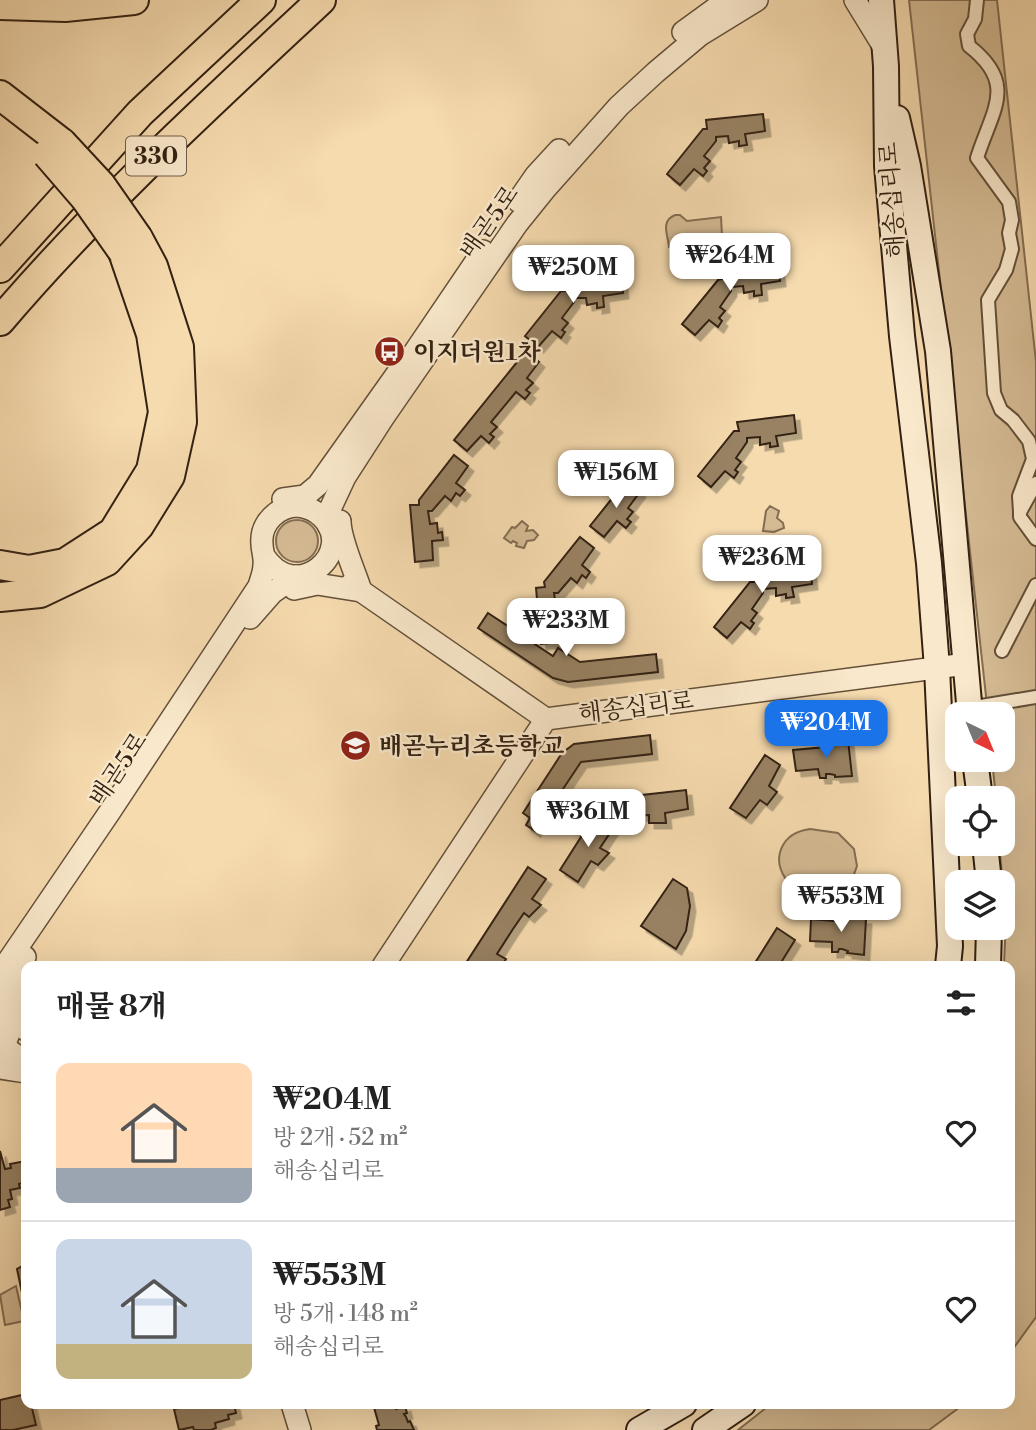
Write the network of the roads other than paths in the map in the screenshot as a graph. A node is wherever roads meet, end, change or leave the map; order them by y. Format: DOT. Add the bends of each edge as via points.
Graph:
graph roads {
  1 [pos="134,0"];
  2 [pos="261,0"];
  3 [pos="321,0"];
  4 [pos="727,0"];
  5 [pos="757,0"];
  6 [pos="855,0"];
  7 [pos="881,0"];
  8 [pos="977,0"];
  9 [pos="0,5"];
  10 [pos="885,57"];
  11 [pos="0,95"];
  12 [pos="0,118"];
  13 [pos="54,149"];
  14 [pos="130,245"];
  15 [pos="0,268"];
  16 [pos="36,278"];
  17 [pos="0,321"];
  18 [pos="0,328"];
  19 [pos="424,349"];
  20 [pos="1015,423"];
  21 [pos="1036,441"];
  22 [pos="1036,483"];
  23 [pos="300,506"];
  24 [pos="1020,512"];
  25 [pos="329,527"];
  26 [pos="1036,539"];
  27 [pos="264,556"];
  28 [pos="324,564"];
  29 [pos="0,565"];
  30 [pos="296,576"];
  31 [pos="1036,585"];
  32 [pos="362,591"];
  33 [pos="0,597"];
  34 [pos="233,635"];
  35 [pos="1002,651"];
  36 [pos="965,664"];
  37 [pos="937,668"];
  38 [pos="1036,697"];
  39 [pos="969,702"];
  40 [pos="1012,702"];
  41 [pos="546,719"];
  42 [pos="32,937"];
  43 [pos="989,940"];
  44 [pos="0,958"];
  45 [pos="21,961"];
  46 [pos="21,961"];
  47 [pos="29,961"];
  48 [pos="386,961"];
  49 [pos="948,961"];
  50 [pos="988,961"];
  51 [pos="0,973"];
  52 [pos="3,1002"];
  53 [pos="2,1049"];
  54 [pos="21,1059"];
  55 [pos="0,1068"];
  56 [pos="21,1071"];
  57 [pos="294,1409"];
  58 [pos="675,1409"];
  59 [pos="736,1409"];
  60 [pos="300,1430"];
  61 [pos="639,1430"];
  62 [pos="705,1430"];
  1 -- 9 [label="highway" via="65,8"];
  2 -- 15 [label="highway, 330" via="140,113"];
  3 -- 16 [label="highway, 330" via="167,144"];
  4 -- 19 [label="street, 배곧5로" via="618,88 536,175"];
  5 -- 19 [label="street, 배곧5로" via="691,43 619,106 570,158"];
  6 -- 10 [label="street"];
  7 -- 10 [label="main road, 해송십리로"];
  8 -- 20 [label="street" via="967,34 969,46 997,78 998,94 977,158 1010,201 1012,220 1006,270 988,300 993,393 1001,410"];
  10 -- 36 [label="main road, 해송십리로" via="938,351"];
  10 -- 37 [label="main road, 해송십리로" via="888,179"];
  11 -- 13 [label="highway"];
  12 -- 13 [label="highway"];
  13 -- 14 [label="highway, bridge" via="85,198"];
  14 -- 29 [label="highway" via="163,412 151,471 113,532 65,563 29,570"];
  14 -- 33 [label="highway" via="153,266 179,347 182,422 170,475 139,526 107,561 40,593"];
  16 -- 17 [label="highway, 330"];
  16 -- 18 [label="highway"];
  19 -- 23 [label="street, 배곧5로" via="324,489"];
  19 -- 25 [label="street, 배곧5로" via="345,477 331,507"];
  19 -- 32 [label="street" via="394,416 344,494 340,528"];
  19 -- 34 [label="street, 배곧5로" via="318,485 305,496 278,501 257,519 252,578"];
  20 -- 21 [label="street"];
  20 -- 24 [label="street" via="1029,441 1032,459 1019,496"];
  22 -- 24 [label="street"];
  23 -- 25 [label="street" via="315,511"];
  23 -- 27 [label="street, 배곧5로" via="283,509 266,523 261,545"];
  24 -- 26 [label="street"];
  25 -- 28 [label="street, 배곧5로" via="332,542"];
  27 -- 30 [label="street" via="279,572"];
  27 -- 34 [label="street, 배곧5로" via="259,586"];
  28 -- 30 [label="street, 배곧5로"];
  28 -- 32 [label="street"];
  30 -- 34 [label="street, 배곧5로" via="272,593"];
  31 -- 35 [label="street"];
  32 -- 34 [label="street" via="317,584 286,592"];
  32 -- 41 [label="street"];
  34 -- 42 [label="street, 배곧5로"];
  36 -- 37 [label="street, 해송십리로"];
  36 -- 39 [label="main road, 해송십리로"];
  37 -- 41 [label="street, 해송십리로"];
  37 -- 49 [label="main road, 해송십리로"];
  38 -- 40 [label="street"];
  41 -- 48 [label="street, 해송십리로"];
  42 -- 44 [label="street"];
  42 -- 46 [label="street, 배곧5로"];
  42 -- 47 [label="street"];
  42 -- 51 [label="street, 배곧5로"];
  43 -- 50 [label="main road"];
  45 -- 52 [label="street, 배곧5로"];
  52 -- 53 [label="street, 배곧5로" via="11,1015 11,1028"];
  53 -- 54 [label="street, 배곧5로"];
  55 -- 56 [label="street"];
  57 -- 60 [label="street"];
  58 -- 61 [label="main road"];
  59 -- 62 [label="main road"];
}
